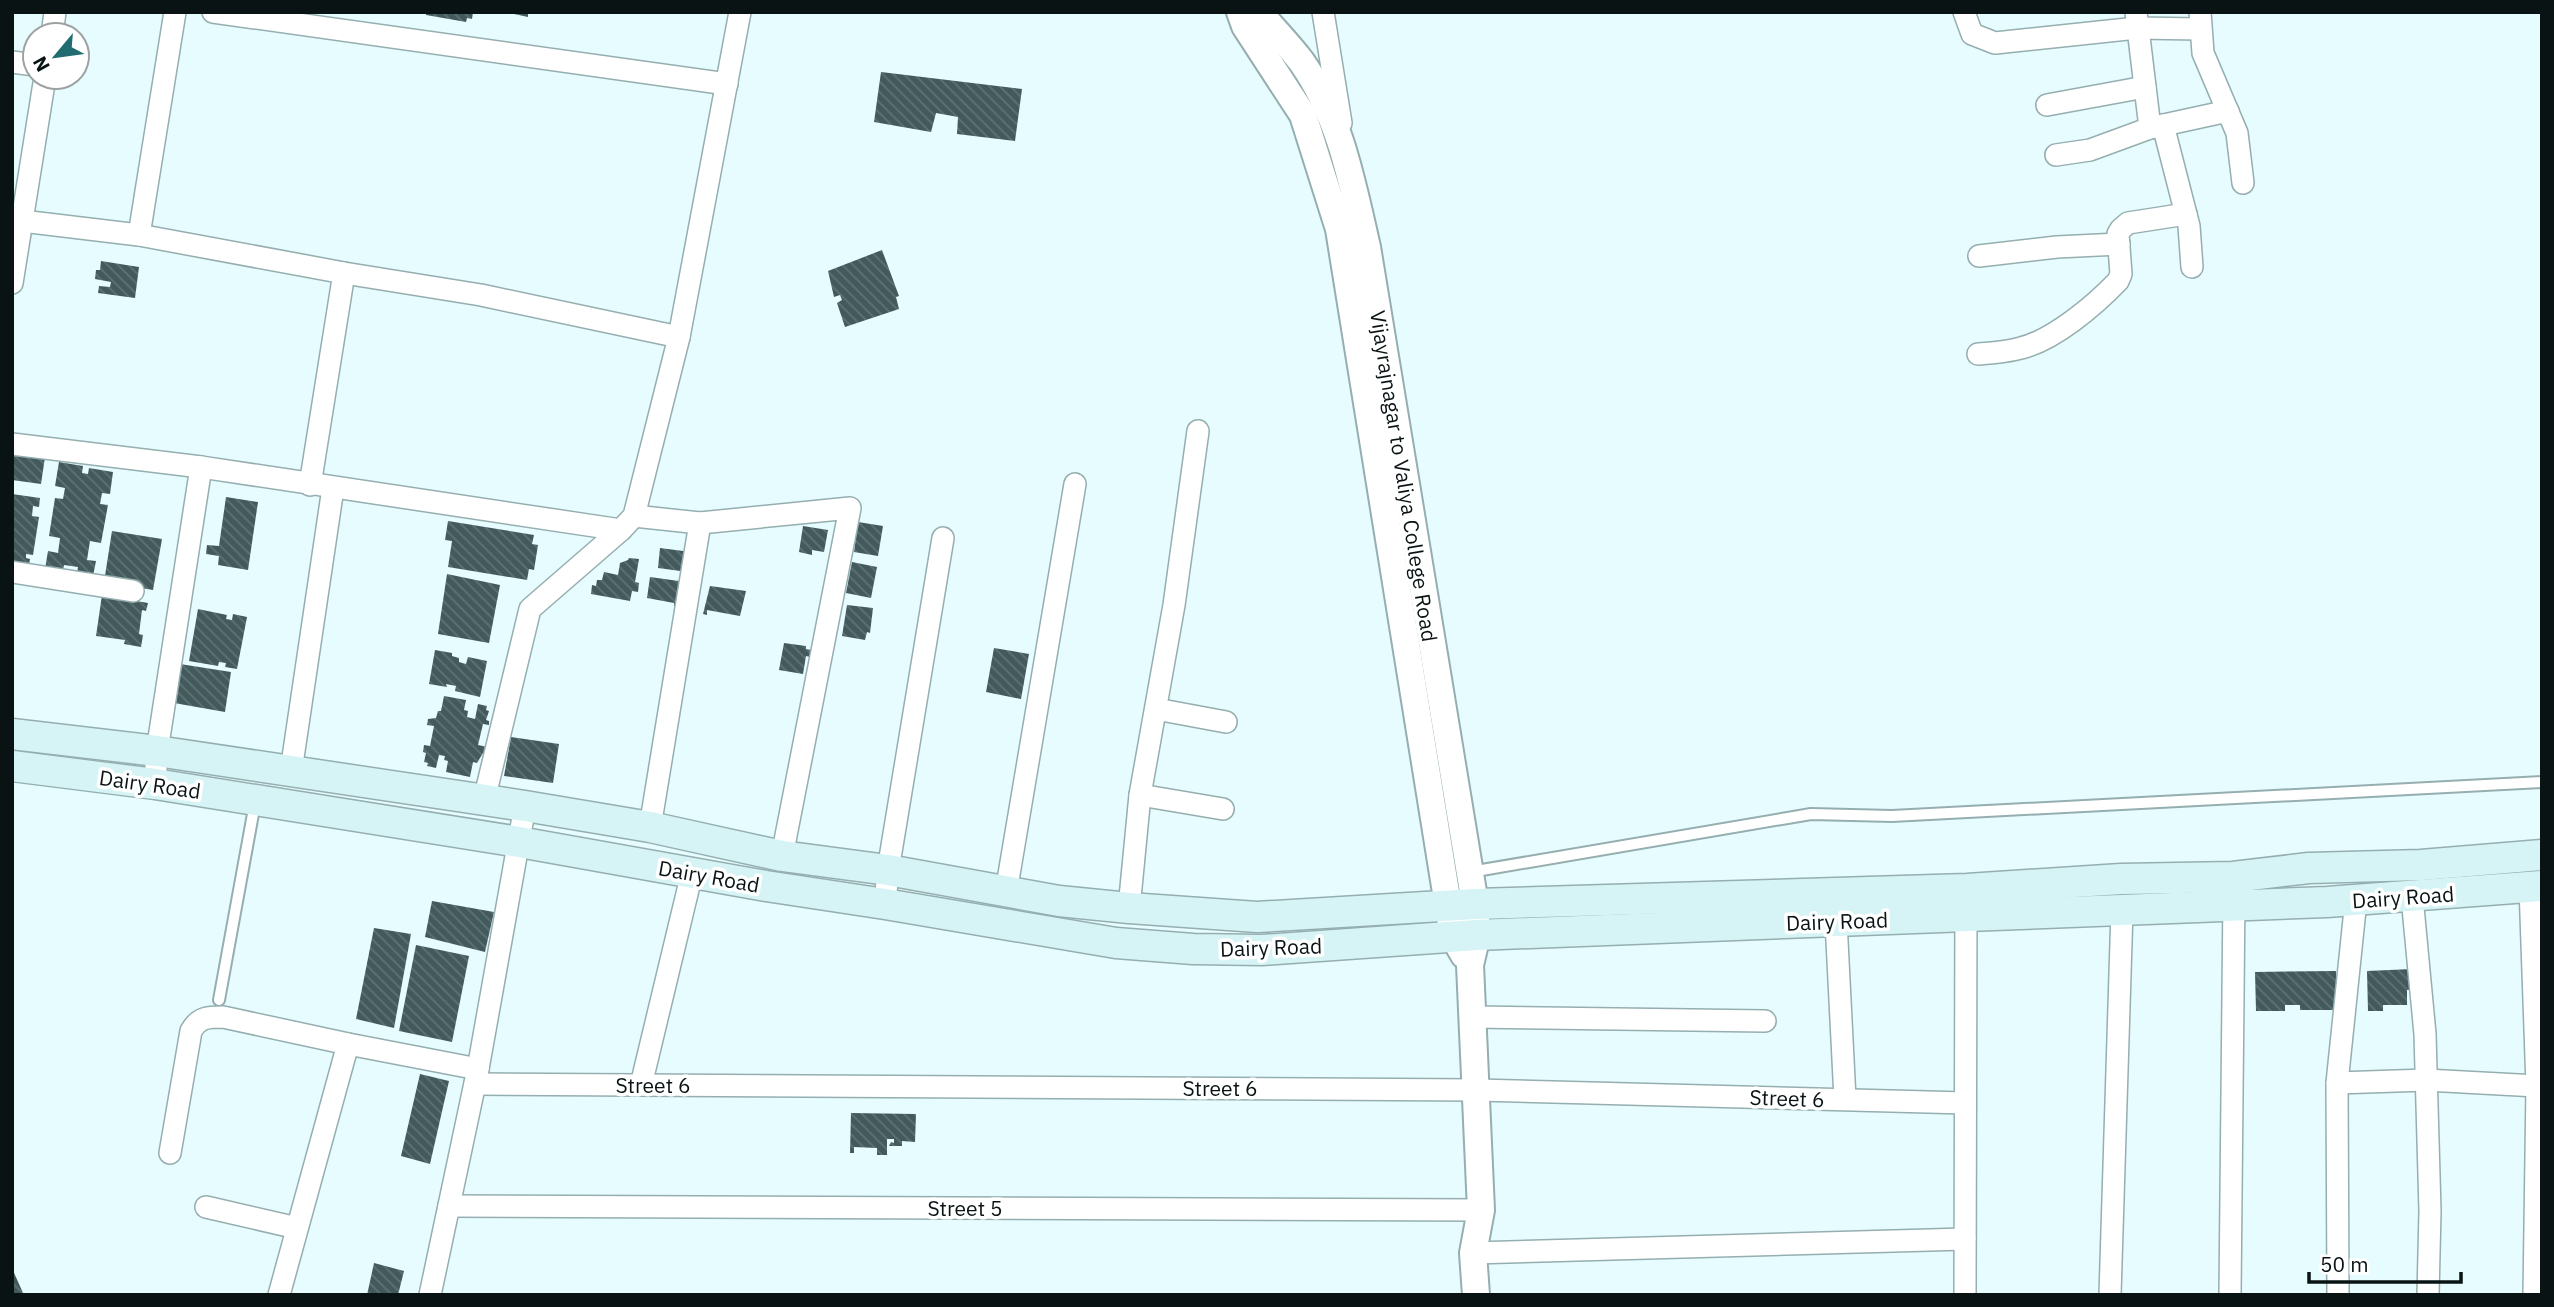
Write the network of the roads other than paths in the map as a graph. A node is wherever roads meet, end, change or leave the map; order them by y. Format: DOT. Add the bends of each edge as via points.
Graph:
graph roads {
  1 [pos="175,12"];
  2 [pos="212,12"];
  3 [pos="740,12"];
  4 [pos="1323,12"];
  5 [pos="1964,12"];
  6 [pos="1258,13"];
  7 [pos="2137,20"];
  8 [pos="2200,20"];
  9 [pos="727,84"];
  10 [pos="2144,87"];
  11 [pos="42,91"];
  12 [pos="2047,105"];
  13 [pos="2228,111"];
  14 [pos="2156,126"];
  15 [pos="1345,150"];
  16 [pos="2056,155"];
  17 [pos="20,183"];
  18 [pos="2243,183"];
  19 [pos="2186,215"];
  20 [pos="22,221"];
  21 [pos="139,235"];
  22 [pos="2119,244"];
  23 [pos="1979,256"];
  24 [pos="2192,267"];
  25 [pos="344,273"];
  26 [pos="12,283"];
  27 [pos="679,337"];
  28 [pos="1978,354"];
  29 [pos="1198,430"];
  30 [pos="12,444"];
  31 [pos="201,467"];
  32 [pos="1075,484"];
  33 [pos="310,485"];
  34 [pos="333,488"];
  35 [pos="627,523"];
  36 [pos="700,523"];
  37 [pos="943,538"];
  38 [pos="12,572"];
  39 [pos="133,591"];
  40 [pos="1156,709"];
  41 [pos="1226,722"];
  42 [pos="12,734"];
  43 [pos="158,751"];
  44 [pos="12,766"];
  45 [pos="291,771"];
  46 [pos="2542,782"];
  47 [pos="155,784"];
  48 [pos="1140,795"];
  49 [pos="255,800"];
  50 [pos="484,800"];
  51 [pos="525,806"];
  52 [pos="1223,809"];
  53 [pos="649,827"];
  54 [pos="519,842"];
  55 [pos="2542,855"];
  56 [pos="782,856"];
  57 [pos="888,870"];
  58 [pos="1470,872"];
  59 [pos="692,873"];
  60 [pos="2536,886"];
  61 [pos="2234,891"];
  62 [pos="1006,892"];
  63 [pos="2412,897"];
  64 [pos="2356,900"];
  65 [pos="1966,903"];
  66 [pos="885,904"];
  67 [pos="1462,905"];
  68 [pos="1129,908"];
  69 [pos="2122,910"];
  70 [pos="1836,921"];
  71 [pos="1465,936"];
  72 [pos="219,1000"];
  73 [pos="1473,1017"];
  74 [pos="1765,1021"];
  75 [pos="348,1044"];
  76 [pos="477,1076"];
  77 [pos="2426,1080"];
  78 [pos="2337,1083"];
  79 [pos="640,1085"];
  80 [pos="2537,1086"];
  81 [pos="1477,1090"];
  82 [pos="1844,1099"];
  83 [pos="1965,1103"];
  84 [pos="170,1153"];
  85 [pos="449,1206"];
  86 [pos="206,1207"];
  87 [pos="1481,1210"];
  88 [pos="297,1228"];
  89 [pos="1965,1239"];
  90 [pos="1473,1253"];
  91 [pos="279,1295"];
  92 [pos="430,1295"];
  93 [pos="1476,1295"];
  94 [pos="1965,1295"];
  95 [pos="2110,1295"];
  96 [pos="2230,1295"];
  97 [pos="2338,1295"];
  98 [pos="2428,1295"];
  99 [pos="2534,1295"];
  1 -- 21 [label="street"];
  2 -- 9 [label="street"];
  3 -- 9 [label="street"];
  4 -- 15 [label="street"];
  5 -- 7 [label="street" via="1972,34 1995,43"];
  6 -- 15 [label="street, Vijayrajnagar to Valiya College Road" via="1301,62"];
  6 -- 67 [label="street, Vijayrajnagar to Valiya College Road" via="1245,26 1303,115 1339,229"];
  7 -- 8 [label="street"];
  7 -- 10 [label="street"];
  8 -- 13 [label="street" via="2206,64"];
  9 -- 27 [label="street"];
  10 -- 12 [label="street"];
  10 -- 14 [label="street"];
  11 -- 17 [label="street"];
  13 -- 14 [label="street"];
  13 -- 18 [label="street" via="2238,133"];
  14 -- 16 [label="street" via="2090,150"];
  14 -- 19 [label="street"];
  15 -- 58 [label="street, Vijayrajnagar to Valiya College Road" via="1367,247"];
  17 -- 20 [label="street"];
  19 -- 22 [label="street" via="2128,223 2118,234"];
  19 -- 24 [label="street"];
  20 -- 21 [label="street"];
  20 -- 26 [label="street"];
  21 -- 25 [label="street"];
  22 -- 23 [label="street"];
  22 -- 28 [label="street" via="2118,281 2081,314 2028,346"];
  25 -- 27 [label="street" via="481,295"];
  25 -- 33 [label="street"];
  27 -- 35 [label="street"];
  29 -- 40 [label="street"];
  30 -- 31 [label="street"];
  31 -- 33 [label="street"];
  31 -- 43 [label="street"];
  32 -- 62 [label="street"];
  33 -- 34 [label="street"];
  34 -- 35 [label="street"];
  34 -- 45 [label="street"];
  35 -- 36 [label="street"];
  35 -- 50 [label="street" via="530,609"];
  36 -- 53 [label="street"];
  36 -- 56 [label="street" via="850,508"];
  37 -- 57 [label="street"];
  38 -- 39 [label="street"];
  40 -- 41 [label="street"];
  40 -- 48 [label="street"];
  42 -- 43 [label="main road, Dairy Road"];
  43 -- 45 [label="main road, Dairy Road"];
  43 -- 47 [label="street"];
  44 -- 47 [label="main road, Dairy Road"];
  45 -- 50 [label="main road, Dairy Road"];
  46 -- 58 [label="lane" via="1892,816 1811,814"];
  47 -- 49 [label="main road, Dairy Road"];
  48 -- 52 [label="street"];
  48 -- 68 [label="street"];
  49 -- 54 [label="main road, Dairy Road"];
  49 -- 72 [label="lane"];
  50 -- 51 [label="main road, Dairy Road"];
  51 -- 53 [label="main road, Dairy Road"];
  51 -- 54 [label="street"];
  53 -- 56 [label="main road, Dairy Road"];
  54 -- 59 [label="main road, Dairy Road"];
  54 -- 76 [label="street"];
  55 -- 61 [label="main road, Dairy Road" via="2309,868"];
  56 -- 57 [label="main road, Dairy Road"];
  57 -- 62 [label="main road, Dairy Road"];
  57 -- 66 [label="street"];
  58 -- 67 [label="street, Vijayrajnagar to Valiya College Road"];
  59 -- 66 [label="main road, Dairy Road"];
  59 -- 79 [label="street"];
  60 -- 63 [label="main road, Dairy Road"];
  60 -- 80 [label="street"];
  61 -- 64 [label="main road, Dairy Road"];
  61 -- 65 [label="main road, Dairy Road" via="2121,879"];
  61 -- 69 [label="main road, Dairy Road"];
  61 -- 96 [label="street"];
  62 -- 68 [label="main road, Dairy Road"];
  63 -- 64 [label="main road, Dairy Road"];
  63 -- 77 [label="street"];
  64 -- 78 [label="street"];
  65 -- 67 [label="main road, Dairy Road"];
  65 -- 69 [label="main road, Dairy Road"];
  65 -- 70 [label="main road, Dairy Road"];
  65 -- 83 [label="street"];
  66 -- 71 [label="main road, Dairy Road" via="1116,943 1194,949 1262,950"];
  67 -- 68 [label="main road, Dairy Road" via="1257,917"];
  67 -- 71 [label="street, Vijayrajnagar to Valiya College Road"];
  69 -- 95 [label="street"];
  70 -- 71 [label="main road, Dairy Road"];
  70 -- 82 [label="street"];
  71 -- 73 [label="street, Vijayrajnagar to Valiya College Road"];
  73 -- 74 [label="street"];
  73 -- 81 [label="street, Vijayrajnagar to Valiya College Road"];
  75 -- 76 [label="street, Street 6"];
  75 -- 84 [label="street, Street 6" via="223,1017 195,1022"];
  75 -- 88 [label="street"];
  76 -- 79 [label="street, Street 6"];
  76 -- 85 [label="street"];
  77 -- 78 [label="street"];
  77 -- 80 [label="street"];
  77 -- 98 [label="street"];
  78 -- 97 [label="street"];
  79 -- 81 [label="street, Street 6"];
  80 -- 99 [label="street"];
  81 -- 82 [label="street, Street 6"];
  81 -- 87 [label="street, Vijayrajnagar to Valiya College Road"];
  82 -- 83 [label="street, Street 6"];
  83 -- 89 [label="street"];
  85 -- 87 [label="street, Street 5"];
  85 -- 92 [label="street"];
  86 -- 88 [label="street"];
  87 -- 90 [label="street, Vijayrajnagar to Valiya College Road"];
  88 -- 91 [label="street"];
  89 -- 90 [label="street"];
  89 -- 94 [label="street"];
  90 -- 93 [label="street, Vijayrajnagar to Valiya College Road"];
}
